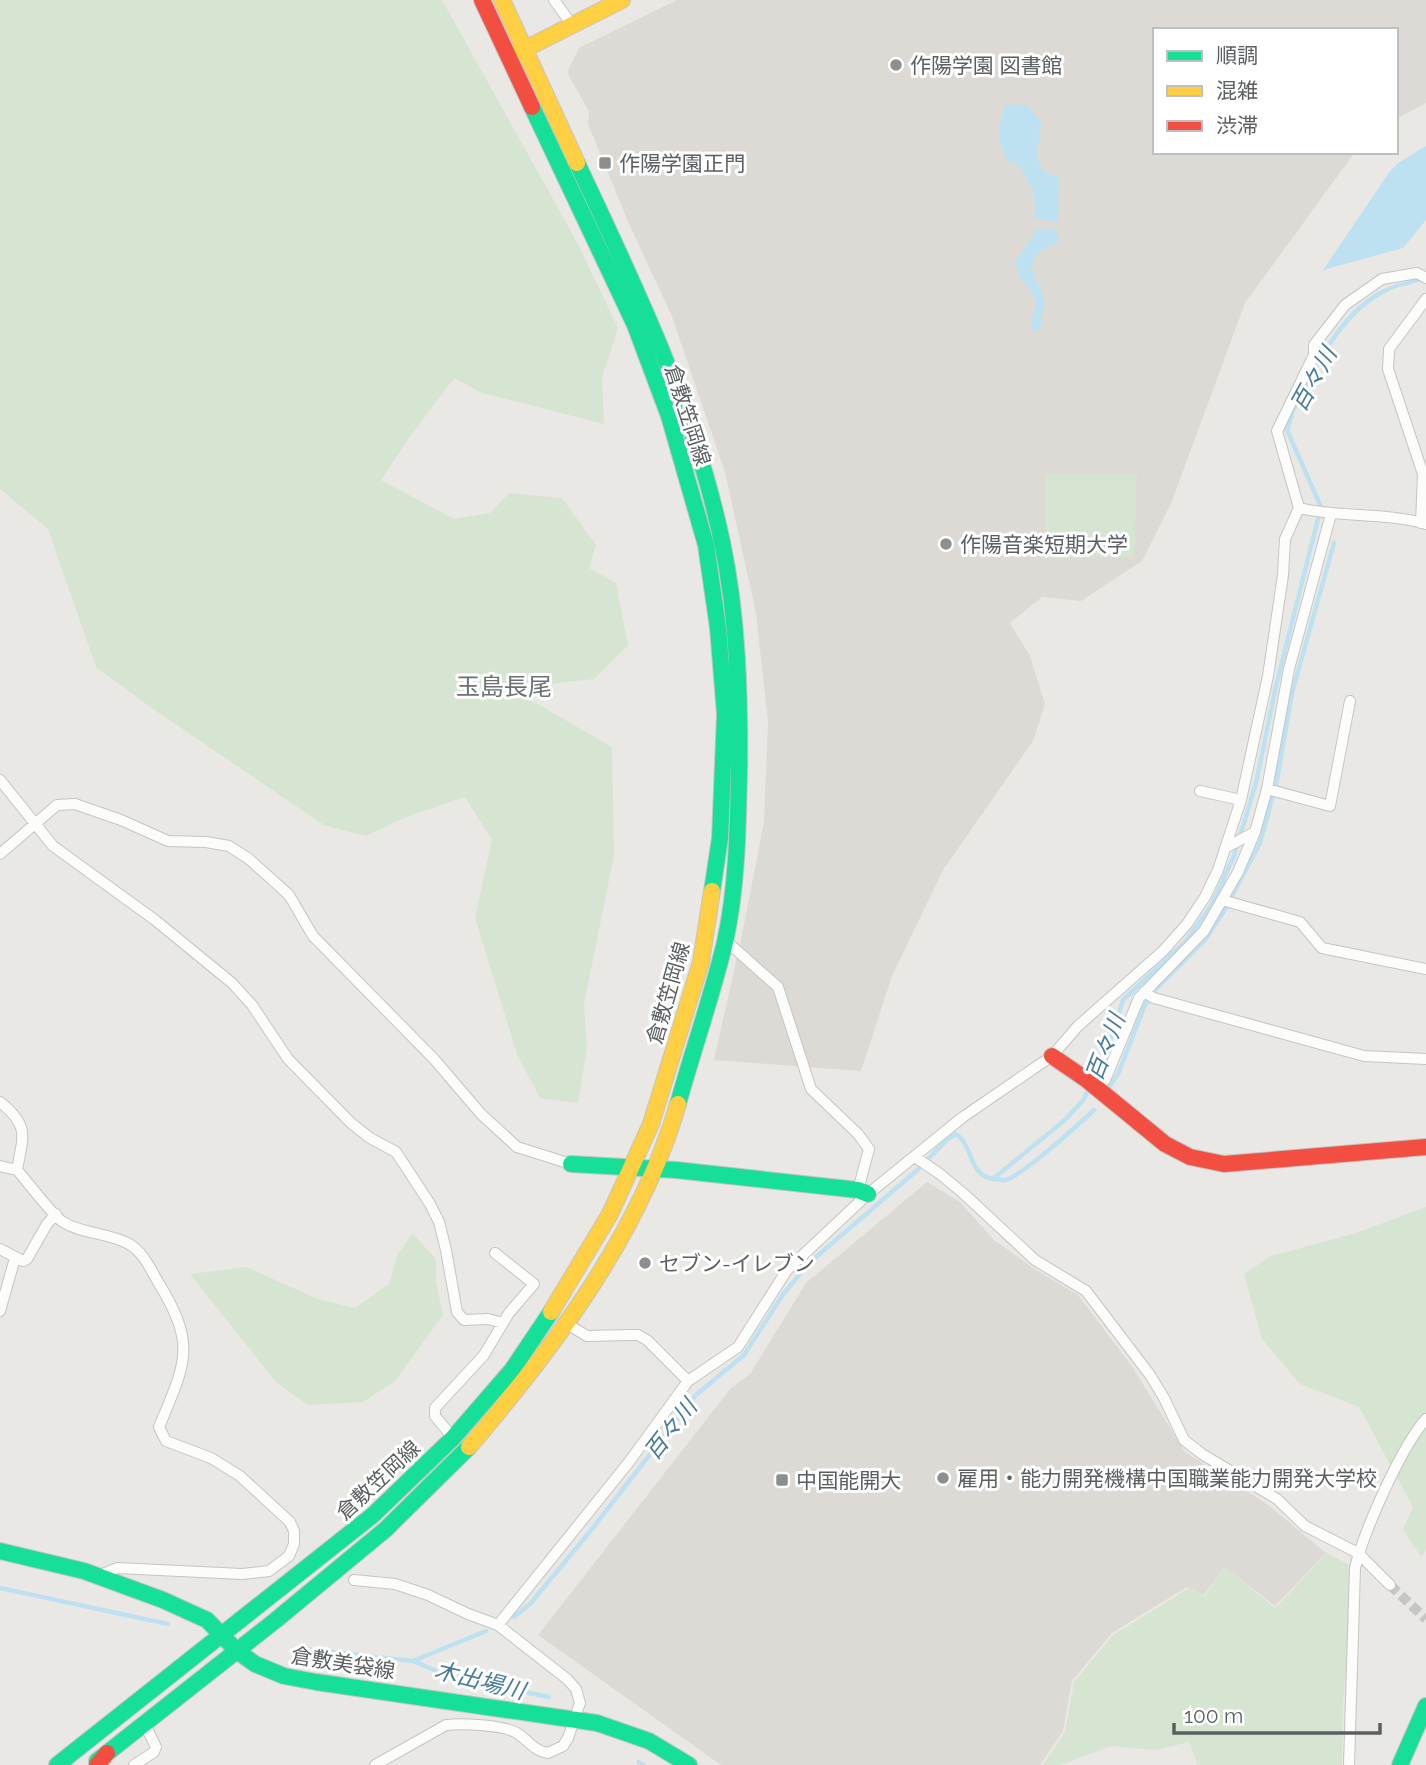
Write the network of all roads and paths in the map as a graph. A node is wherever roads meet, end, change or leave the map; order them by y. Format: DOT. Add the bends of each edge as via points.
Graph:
graph roads {
  1 [pos="482,0"];
  2 [pos="502,0"];
  3 [pos="554,0"];
  4 [pos="622,0"];
  5 [pos="572,25"];
  6 [pos="526,48"];
  7 [pos="508,57"];
  8 [pos="1421,276"];
  9 [pos="1426,299"];
  10 [pos="1299,508"];
  11 [pos="1330,514"];
  12 [pos="1424,523"];
  13 [pos="1268,676"];
  14 [pos="1287,681"];
  15 [pos="1350,701"];
  16 [pos="0,780"];
  17 [pos="1272,790"];
  18 [pos="1200,791"];
  19 [pos="1241,800"];
  20 [pos="34,824"];
  21 [pos="1252,833"];
  22 [pos="1227,847"];
  23 [pos="0,854"];
  24 [pos="1226,902"];
  25 [pos="725,940"];
  26 [pos="1426,969"];
  27 [pos="1140,993"];
  28 [pos="1052,1056"];
  29 [pos="1426,1059"];
  30 [pos="1093,1085"];
  31 [pos="0,1102"];
  32 [pos="1426,1147"];
  33 [pos="917,1160"];
  34 [pos="571,1164"];
  35 [pos="0,1166"];
  36 [pos="632,1168"];
  37 [pos="654,1169"];
  38 [pos="17,1170"];
  39 [pos="863,1192"];
  40 [pos="56,1214"];
  41 [pos="0,1249"];
  42 [pos="495,1253"];
  43 [pos="15,1258"];
  44 [pos="0,1311"];
  45 [pos="503,1323"];
  46 [pos="567,1324"];
  47 [pos="688,1381"];
  48 [pos="1426,1419"];
  49 [pos="453,1438"];
  50 [pos="0,1551"];
  51 [pos="1358,1553"];
  52 [pos="100,1576"];
  53 [pos="354,1580"];
  54 [pos="1390,1585"];
  55 [pos="498,1625"];
  56 [pos="223,1635"];
  57 [pos="237,1651"];
  58 [pos="1426,1706"];
  59 [pos="575,1720"];
  60 [pos="144,1723"];
  61 [pos="99,1761"];
  62 [pos="57,1765"];
  63 [pos="134,1765"];
  64 [pos="375,1765"];
  65 [pos="689,1765"];
  66 [pos="1349,1765"];
  67 [pos="1400,1765"];
  1 -- 7 [label="main road, 倉敷笠岡線"];
  2 -- 6 [label="main road, 倉敷笠岡線"];
  3 -- 5 [label="street"];
  4 -- 5 [label="main road"];
  5 -- 6 [label="main road"];
  6 -- 7 [label="main road"];
  6 -- 25 [label="main road, 倉敷笠岡線" via="649,317 685,408 722,541 740,713 738,841"];
  7 -- 36 [label="main road, 倉敷笠岡線" via="635,325 669,416 706,545 718,628 725,714 720,838 701,962 651,1125"];
  8 -- 10 [label="street" via="1382,279 1345,305 1314,345 1314,355 1277,431"];
  9 -- 12 [label="street" via="1389,349 1388,369 1423,474"];
  10 -- 11 [label="street"];
  10 -- 13 [label="street" via="1285,539"];
  11 -- 12 [label="street"];
  11 -- 14 [label="street"];
  13 -- 14 [label="street"];
  13 -- 19 [label="street"];
  14 -- 17 [label="street"];
  15 -- 17 [label="street" via="1330,806"];
  16 -- 20 [label="street"];
  17 -- 21 [label="street"];
  18 -- 19 [label="street"];
  19 -- 22 [label="street"];
  20 -- 23 [label="street"];
  20 -- 34 [label="street" via="57,805 75,804 169,841 229,846 289,895 313,936 481,1114 517,1147"];
  20 -- 45 [label="street" via="53,846 232,983 288,1059 351,1123 396,1153 439,1222 457,1312 464,1320"];
  21 -- 22 [label="street"];
  21 -- 24 [label="street"];
  22 -- 27 [label="street" via="1187,924 1163,951"];
  24 -- 26 [label="street" via="1300,922 1321,947"];
  24 -- 27 [label="street"];
  25 -- 37 [label="main road, 倉敷笠岡線" via="670,1131"];
  25 -- 39 [label="street" via="778,987 811,1089 869,1149"];
  27 -- 28 [label="street" via="1078,1026"];
  27 -- 29 [label="street" via="1364,1056"];
  27 -- 30 [label="street" via="1105,1080"];
  28 -- 30 [label="main road"];
  28 -- 33 [label="street" via="963,1117"];
  30 -- 32 [label="main road" via="1165,1144 1190,1157 1224,1164"];
  31 -- 38 [label="street" via="17,1115 23,1130"];
  33 -- 39 [label="street"];
  33 -- 51 [label="street" via="940,1174 1035,1260 1086,1291 1150,1375 1184,1440 1277,1499 1305,1526"];
  34 -- 36 [label="main road"];
  35 -- 38 [label="street"];
  36 -- 37 [label="main road"];
  36 -- 49 [label="main road, 倉敷笠岡線" via="551,1314 512,1370"];
  37 -- 39 [label="main road"];
  37 -- 46 [label="main road, 倉敷笠岡線"];
  38 -- 40 [label="street"];
  39 -- 47 [label="street" via="787,1270 738,1347"];
  40 -- 43 [label="street" via="27,1259"];
  40 -- 52 [label="street" via="62,1222 130,1245 142,1254 173,1306 182,1327 184,1353 180,1376 159,1427 166,1441 211,1458 240,1476 280,1511 294,1531 289,1556 269,1571 242,1574 117,1568"];
  41 -- 43 [label="street"];
  42 -- 45 [label="street" via="534,1284"];
  43 -- 44 [label="street"];
  45 -- 49 [label="street" via="484,1354 435,1408 435,1416"];
  46 -- 47 [label="street" via="587,1336 638,1335"];
  46 -- 57 [label="main road, 倉敷笠岡線" via="501,1410 440,1478 358,1553"];
  47 -- 55 [label="street"];
  48 -- 51 [label="street" via="1391,1477"];
  49 -- 56 [label="main road, 倉敷笠岡線" via="373,1515"];
  50 -- 52 [label="main road"];
  51 -- 54 [label="street"];
  51 -- 66 [label="street" via="1353,1579"];
  52 -- 56 [label="main road" via="196,1614"];
  53 -- 55 [label="street" via="395,1584"];
  55 -- 59 [label="street" via="576,1689 580,1703"];
  56 -- 57 [label="main road, 倉敷美袋線"];
  56 -- 62 [label="main road"];
  57 -- 59 [label="main road, 倉敷美袋線" via="261,1668 291,1678"];
  57 -- 60 [label="main road"];
  58 -- 67 [label="main road"];
  59 -- 64 [label="street" via="563,1746 548,1753 507,1730 457,1723"];
  59 -- 65 [label="main road, 倉敷美袋線" via="632,1734"];
  60 -- 61 [label="main road"];
  60 -- 63 [label="street" via="156,1747"];
}
